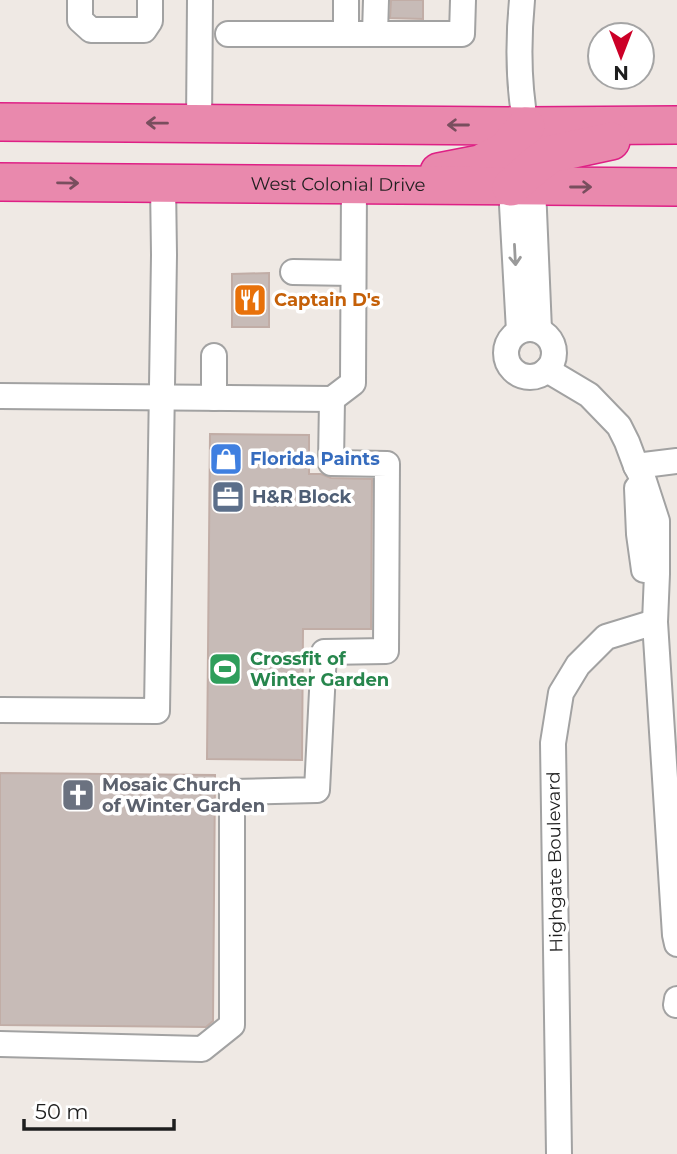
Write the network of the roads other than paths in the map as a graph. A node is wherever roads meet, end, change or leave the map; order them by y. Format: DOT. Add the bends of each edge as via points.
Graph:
graph roads {
  1 [pos="80,0"];
  2 [pos="89,0"];
  3 [pos="137,0"];
  4 [pos="150,0"];
  5 [pos="346,0"];
  6 [pos="376,0"];
  7 [pos="463,0"];
  8 [pos="522,0"];
  9 [pos="200,6"];
  10 [pos="89,28"];
  11 [pos="127,30"];
  12 [pos="228,34"];
  13 [pos="345,34"];
  14 [pos="375,34"];
  15 [pos="200,54"];
  16 [pos="0,122"];
  17 [pos="200,124"];
  18 [pos="677,125"];
  19 [pos="526,126"];
  20 [pos="0,182"];
  21 [pos="163,184"];
  22 [pos="359,185"];
  23 [pos="522,187"];
  24 [pos="677,187"];
  25 [pos="293,272"];
  26 [pos="353,273"];
  27 [pos="529,330"];
  28 [pos="214,356"];
  29 [pos="547,370"];
  30 [pos="0,396"];
  31 [pos="162,398"];
  32 [pos="214,398"];
  33 [pos="332,398"];
  34 [pos="677,461"];
  35 [pos="636,466"];
  36 [pos="654,622"];
  37 [pos="0,710"];
  38 [pos="677,944"];
  39 [pos="0,1045"];
  40 [pos="559,1154"];
  1 -- 10 [label="lane" via="80,20"];
  2 -- 10 [label="lane"];
  3 -- 11 [label="lane" via="137,16"];
  4 -- 11 [label="lane" via="150,21 144,30"];
  5 -- 13 [label="lane"];
  6 -- 14 [label="lane"];
  7 -- 14 [label="lane" via="462,34"];
  8 -- 19 [label="lane" via="519,50"];
  9 -- 12 [label="lane"];
  9 -- 15 [label="lane"];
  10 -- 11 [label="lane"];
  12 -- 13 [label="lane"];
  12 -- 15 [label="lane"];
  13 -- 14 [label="lane"];
  15 -- 17 [label="lane"];
  17 -- 16 [label="highway, one-way"];
  19 -- 17 [label="highway, one-way"];
  18 -- 19 [label="highway"];
  18 -- 23 [label="highway" via="551,154 537,164"];
  19 -- 22 [label="highway" via="506,150 480,164"];
  20 -- 21 [label="highway, West Colonial Drive, one-way"];
  21 -- 22 [label="highway, West Colonial Drive"];
  21 -- 31 [label="lane"];
  22 -- 23 [label="highway, West Colonial Drive"];
  22 -- 26 [label="lane"];
  23 -- 24 [label="highway, West Colonial Drive, one-way"];
  23 -- 27 [label="lane"];
  25 -- 26 [label="lane"];
  26 -- 33 [label="lane" via="353,383"];
  27 -- 29 [label="lane" via="546,334 554,348"];
  27 -- 29 [label="lane" via="512,336 506,359 523,376"];
  28 -- 32 [label="lane"];
  29 -- 35 [label="lane" via="589,394 619,426"];
  30 -- 31 [label="lane"];
  31 -- 32 [label="lane"];
  31 -- 37 [label="lane" via="157,711"];
  32 -- 33 [label="lane"];
  33 -- 39 [label="lane" via="331,463 387,464 386,651 324,652 317,790 232,792 232,1025 202,1049"];
  34 -- 35 [label="lane"];
  35 -- 36 [label="lane" via="644,574"];
  36 -- 38 [label="lane"];
  36 -- 40 [label="lane, Highgate Boulevard" via="606,637 578,665 561,693 553,743"];
}
